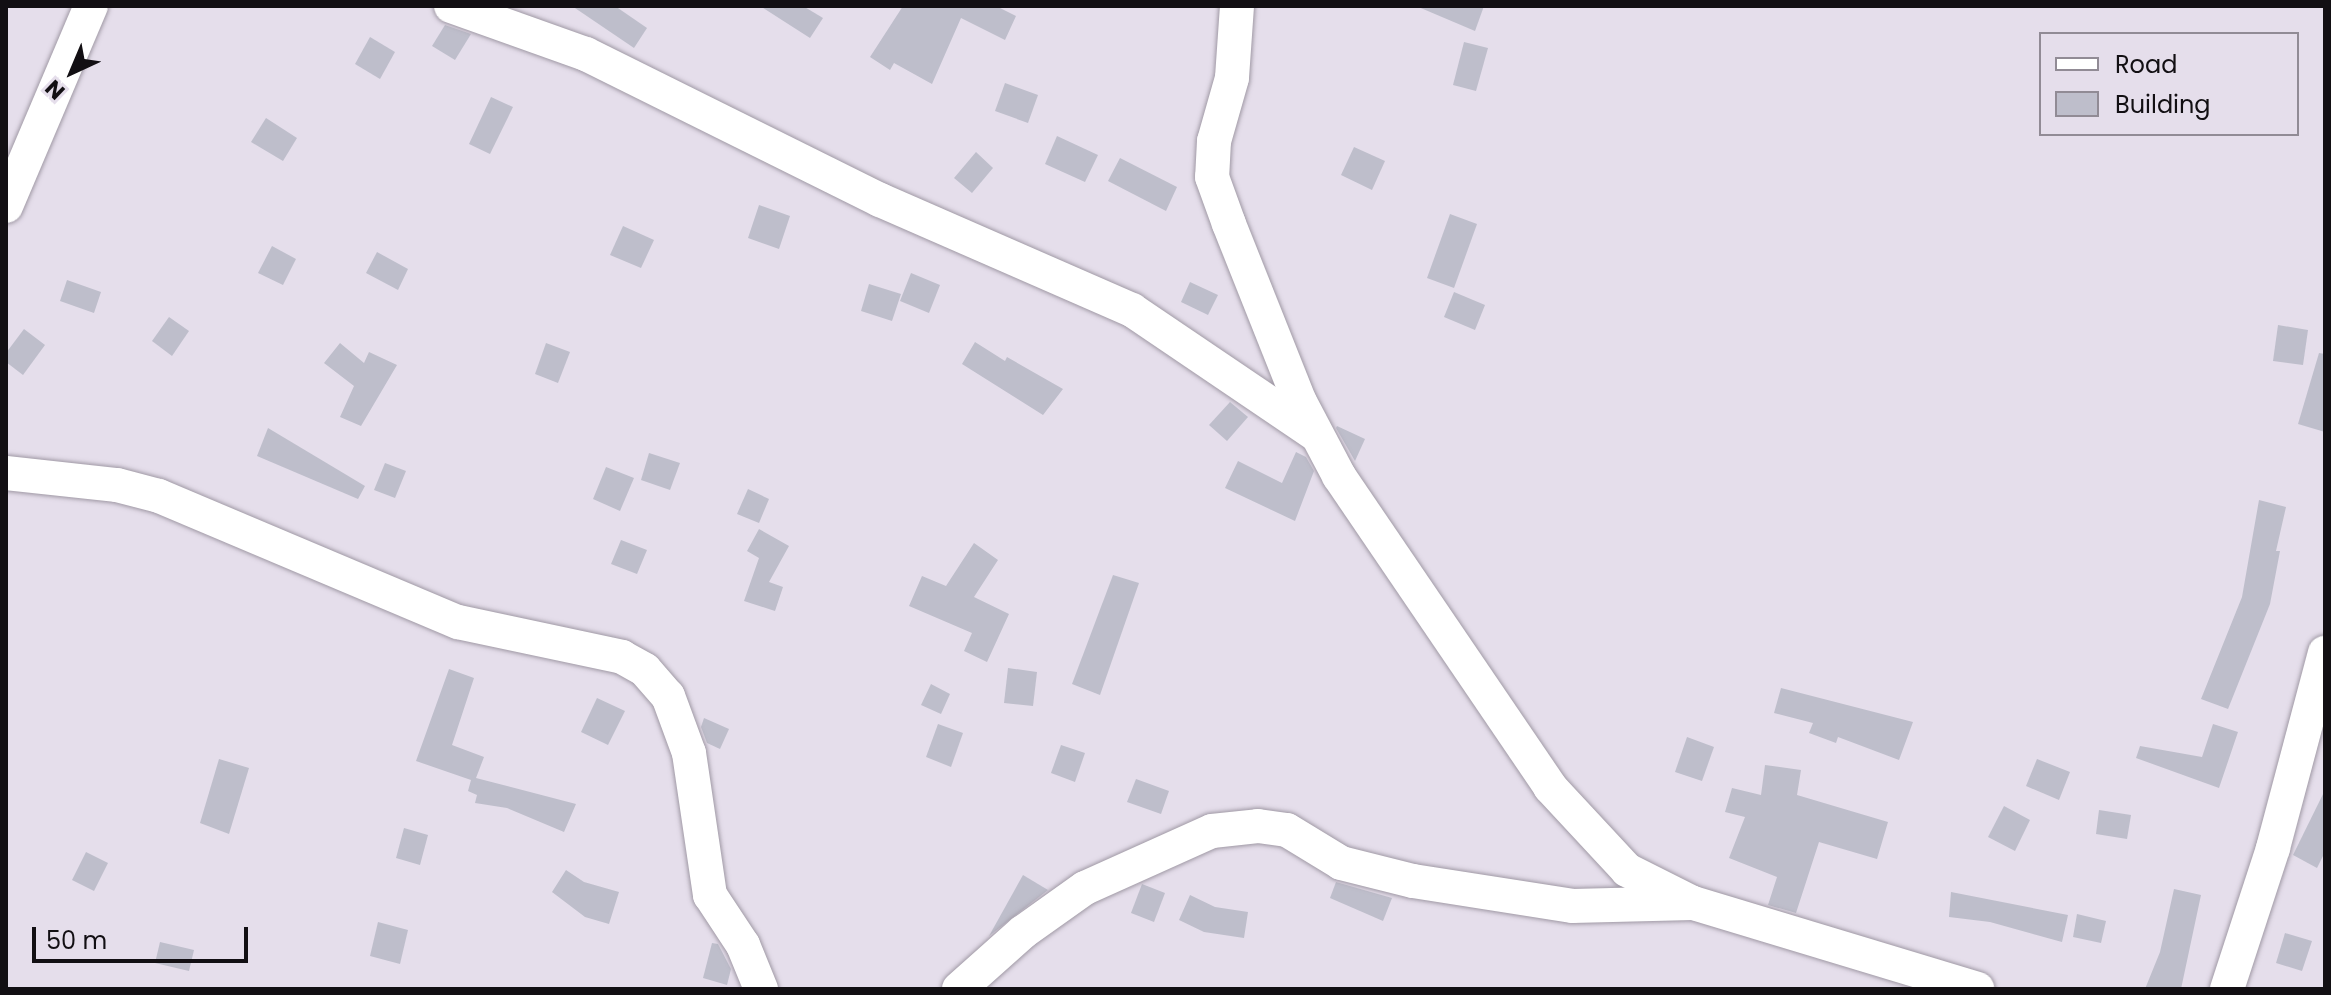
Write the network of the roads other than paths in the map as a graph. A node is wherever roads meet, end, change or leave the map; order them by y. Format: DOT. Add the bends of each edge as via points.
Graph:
graph roads {
  1 [pos="91,6"];
  2 [pos="451,6"];
  3 [pos="1237,6"];
  4 [pos="6,206"];
  5 [pos="1317,435"];
  6 [pos="6,473"];
  7 [pos="2325,653"];
  8 [pos="1693,903"];
  9 [pos="761,989"];
  10 [pos="959,989"];
  11 [pos="1977,989"];
  12 [pos="2227,989"];
  1 -- 4 [label="street"];
  2 -- 5 [label="street" via="586,54 880,200 1132,310"];
  3 -- 5 [label="street" via="1232,78 1214,141 1212,177"];
  5 -- 8 [label="street" via="1339,476 1550,787 1627,870"];
  6 -- 9 [label="street" via="117,485 159,496 458,622 622,657 645,670 668,696 689,753 710,895 743,945"];
  7 -- 12 [label="street" via="2273,848"];
  8 -- 10 [label="street" via="1572,906 1413,881 1341,863 1287,830 1258,826 1212,831 1085,888 1023,932"];
  8 -- 11 [label="street"];
}
